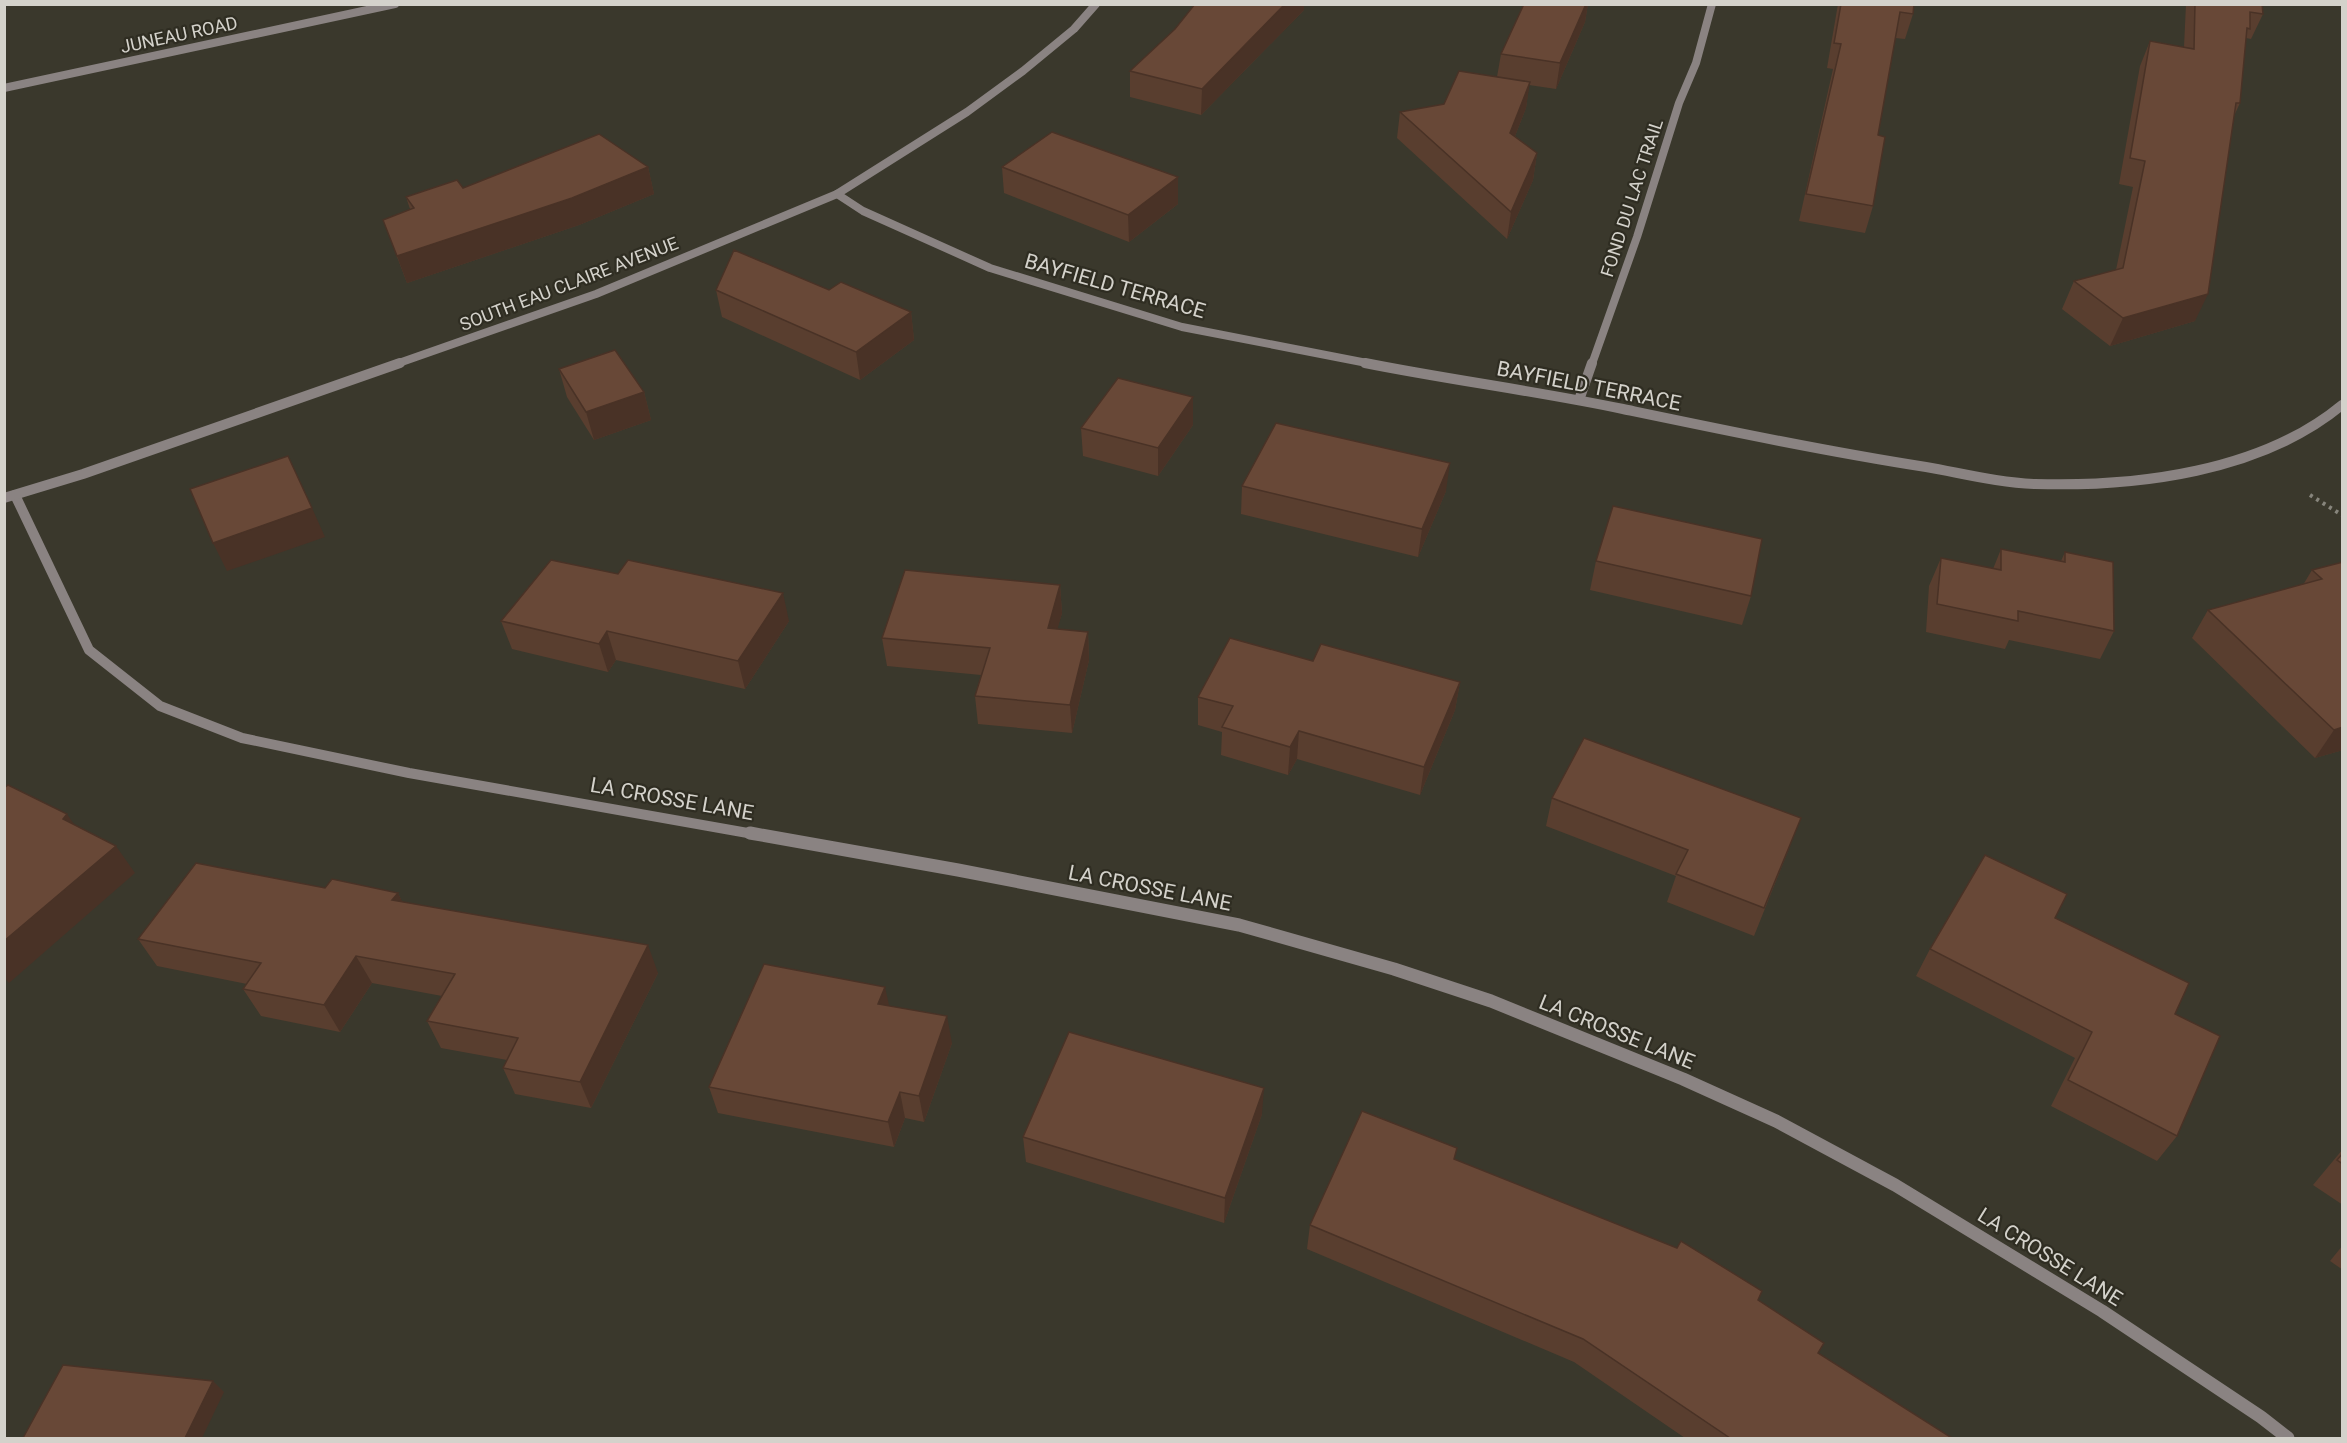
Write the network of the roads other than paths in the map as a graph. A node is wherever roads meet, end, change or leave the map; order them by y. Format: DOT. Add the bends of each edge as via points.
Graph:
graph roads {
  1 [pos="395,4"];
  2 [pos="1096,4"];
  3 [pos="1712,4"];
  4 [pos="4,88"];
  5 [pos="837,194"];
  6 [pos="1579,400"];
  7 [pos="2343,405"];
  8 [pos="10,497"];
  9 [pos="2288,1438"];
  1 -- 4 [label="street, JUNEAU ROAD"];
  2 -- 5 [label="street, SOUTH EAU CLAIRE AVENUE" via="1074,28 995,92"];
  3 -- 6 [label="street, FOND DU LAC TRAIL" via="1696,63"];
  5 -- 6 [label="street, BAYFIELD TERRACE" via="863,211 990,268 1182,327"];
  5 -- 8 [label="street, SOUTH EAU CLAIRE AVENUE" via="596,294"];
  6 -- 7 [label="street, BAYFIELD TERRACE" via="1821,451 2032,483 2063,484 2095,484 2200,471 2279,444"];
  8 -- 9 [label="street, LA CROSSE LANE" via="88,650 160,706 242,738 409,773 958,870 1239,926 1394,969 1491,1001 1776,1121 1895,1185 2102,1311"];
}
